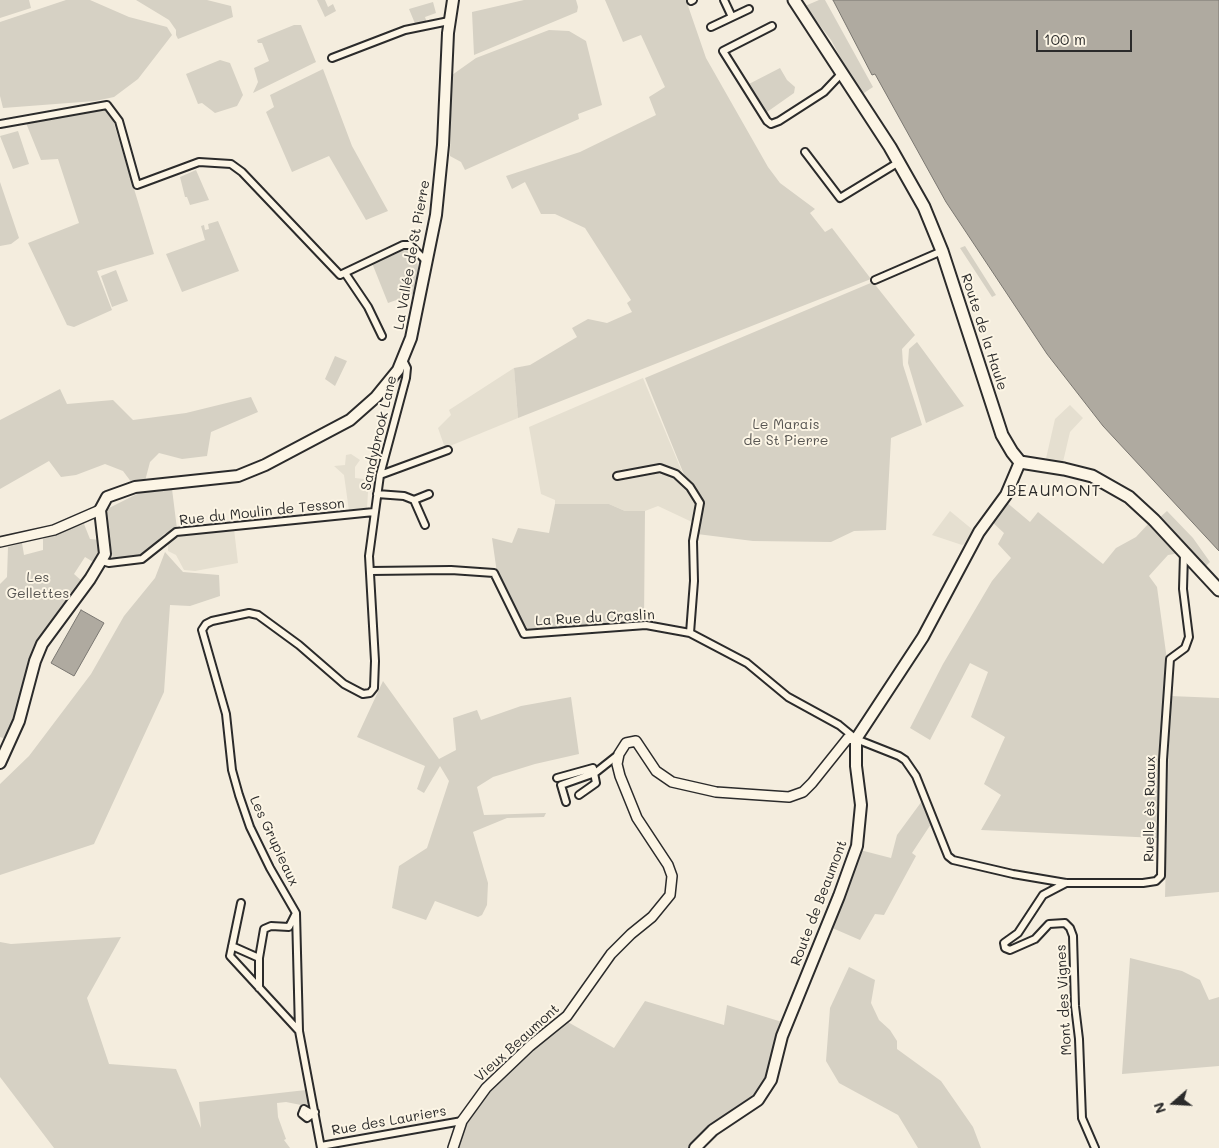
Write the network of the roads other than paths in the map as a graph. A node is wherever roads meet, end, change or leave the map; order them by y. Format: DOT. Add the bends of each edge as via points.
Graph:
graph roads {
  1 [pos="453,0"];
  2 [pos="724,0"];
  3 [pos="794,0"];
  4 [pos="749,9"];
  5 [pos="732,17"];
  6 [pos="449,21"];
  7 [pos="772,26"];
  8 [pos="711,27"];
  9 [pos="332,58"];
  10 [pos="841,74"];
  11 [pos="0,124"];
  12 [pos="805,152"];
  13 [pos="899,162"];
  14 [pos="942,252"];
  15 [pos="426,261"];
  16 [pos="345,273"];
  17 [pos="875,280"];
  18 [pos="382,336"];
  19 [pos="403,360"];
  20 [pos="448,450"];
  21 [pos="1020,462"];
  22 [pos="380,475"];
  23 [pos="617,476"];
  24 [pos="377,494"];
  25 [pos="429,494"];
  26 [pos="414,500"];
  27 [pos="100,510"];
  28 [pos="374,512"];
  29 [pos="425,525"];
  30 [pos="0,542"];
  31 [pos="1184,553"];
  32 [pos="102,561"];
  33 [pos="370,571"];
  34 [pos="1219,590"];
  35 [pos="690,633"];
  36 [pos="856,739"];
  37 [pos="619,754"];
  38 [pos="0,763"];
  39 [pos="595,773"];
  40 [pos="557,778"];
  41 [pos="579,795"];
  42 [pos="566,802"];
  43 [pos="1066,882"];
  44 [pos="241,903"];
  45 [pos="296,913"];
  46 [pos="232,946"];
  47 [pos="260,958"];
  48 [pos="260,988"];
  49 [pos="299,1031"];
  50 [pos="462,1121"];
  51 [pos="321,1147"];
  52 [pos="453,1148"];
  53 [pos="695,1148"];
  54 [pos="1095,1148"];
  1 -- 6 [label="main road, La Vallée de St Pierre"];
  2 -- 5 [label="street"];
  3 -- 10 [label="highway, Route de la Haule"];
  4 -- 5 [label="street"];
  5 -- 8 [label="street"];
  6 -- 9 [label="street" via="405,30"];
  6 -- 15 [label="main road, La Vallée de St Pierre" via="438,196"];
  7 -- 10 [label="street" via="724,50 771,124 824,92"];
  10 -- 13 [label="highway, Route de la Haule"];
  11 -- 16 [label="street" via="107,106 119,121 137,185 199,162 231,164 337,274"];
  12 -- 13 [label="street" via="840,198"];
  13 -- 14 [label="highway, Route de la Haule" via="924,207"];
  14 -- 17 [label="street"];
  14 -- 21 [label="highway, Route de la Haule" via="1002,435"];
  15 -- 16 [label="street" via="410,245 403,244"];
  15 -- 19 [label="main road, La Vallée de St Pierre" via="417,314"];
  16 -- 18 [label="street" via="368,307"];
  19 -- 22 [label="street, Sandybrook Lane" via="407,368 406,378"];
  19 -- 27 [label="main road, La Vallée de St Pierre" via="376,397 350,420 265,466 238,476 135,487 107,497"];
  20 -- 22 [label="street"];
  21 -- 31 [label="highway" via="1092,476 1140,506"];
  21 -- 36 [label="main road" via="1006,495 979,532 923,637"];
  22 -- 24 [label="street, Sandybrook Lane"];
  23 -- 35 [label="street" via="660,468 676,474 700,503 693,541"];
  24 -- 26 [label="street"];
  24 -- 28 [label="street, Sandybrook Lane"];
  25 -- 26 [label="street"];
  26 -- 29 [label="street"];
  27 -- 30 [label="street" via="54,530"];
  27 -- 32 [label="main road" via="104,546"];
  28 -- 32 [label="street, Rue du Moulin de Tesson" via="176,532 142,558 109,563"];
  28 -- 33 [label="street, Les Grupieaux"];
  31 -- 34 [label="highway"];
  31 -- 43 [label="street, Ruelle ès Ruaux" via="1183,589 1189,637 1185,648 1170,659 1163,760 1161,876 1156,881 1143,882"];
  32 -- 38 [label="main road" via="42,644 19,721"];
  33 -- 35 [label="street, La Rue du Craslin" via="494,573 524,634 646,625"];
  33 -- 45 [label="street, Les Grupieaux" via="375,681 370,693 363,694 344,684 300,645 258,615 249,613 212,620 202,630 226,714 232,770 239,795 262,852"];
  35 -- 36 [label="street, La Rue du Craslin" via="748,663 788,696"];
  36 -- 37 [label="street" via="848,738 803,792 789,796 716,792 672,782 656,771 636,740 626,743"];
  36 -- 43 [label="street, Ruelle ès Ruaux" via="900,756 913,770 948,856 953,860"];
  36 -- 53 [label="main road, Route de Beaumont" via="861,805 857,846 782,1036 771,1080 758,1100 713,1130"];
  37 -- 39 [label="street"];
  37 -- 50 [label="street, Vieux Beaumont" via="617,764 630,803 672,876 670,895 652,917 611,954 567,1016 503,1071 475,1101"];
  39 -- 40 [label="street" via="593,768"];
  39 -- 41 [label="street" via="596,783"];
  39 -- 42 [label="street" via="561,785"];
  43 -- 54 [label="street, Mont des Vignes" via="1043,895 1018,933 1004,943 1010,950 1035,939 1049,924 1065,923 1070,928 1082,1118"];
  44 -- 46 [label="street"];
  45 -- 47 [label="street" via="289,927 264,929"];
  45 -- 49 [label="street, Les Grupieaux"];
  46 -- 47 [label="street"];
  46 -- 48 [label="street" via="230,956"];
  47 -- 48 [label="street"];
  48 -- 49 [label="street"];
  49 -- 51 [label="street, Les Grupieaux"];
  50 -- 51 [label="street, Rue des Lauriers"];
  50 -- 52 [label="street, Vieux Beaumont"];
}
